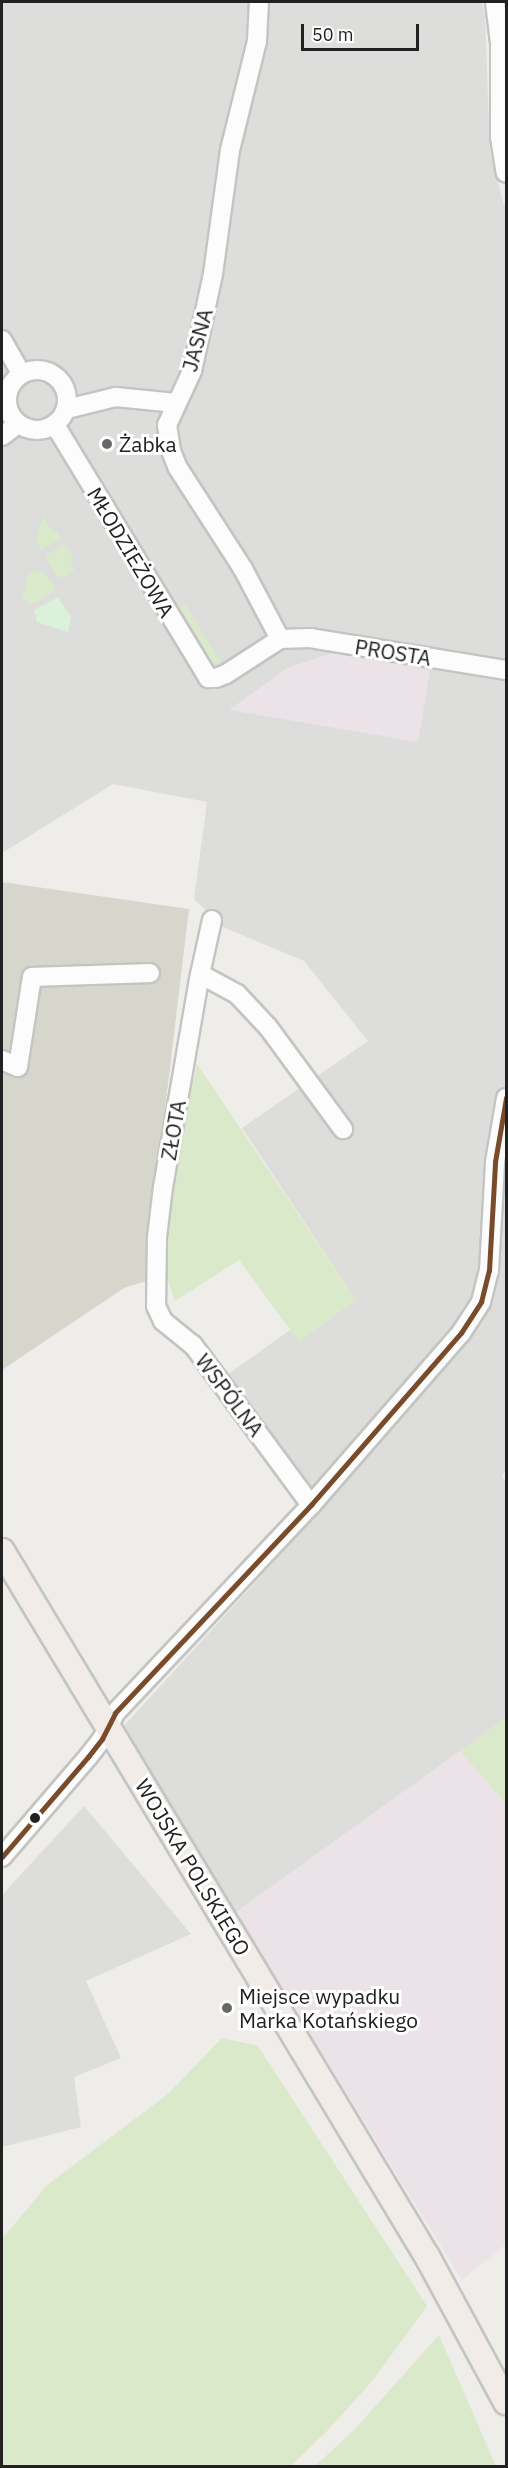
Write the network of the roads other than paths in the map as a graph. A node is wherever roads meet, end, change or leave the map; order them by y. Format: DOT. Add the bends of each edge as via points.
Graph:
graph roads {
  1 [pos="259,2"];
  2 [pos="495,2"];
  3 [pos="507,173"];
  4 [pos="2,340"];
  5 [pos="21,373"];
  6 [pos="176,403"];
  7 [pos="67,409"];
  8 [pos="18,424"];
  9 [pos="55,425"];
  10 [pos="2,436"];
  11 [pos="280,639"];
  12 [pos="507,670"];
  13 [pos="212,920"];
  14 [pos="150,973"];
  15 [pos="200,974"];
  16 [pos="2,1060"];
  17 [pos="507,1098"];
  18 [pos="343,1129"];
  19 [pos="156,1288"];
  20 [pos="311,1505"];
  21 [pos="2,1551"];
  22 [pos="109,1727"];
  23 [pos="2,1857"];
  24 [pos="507,2402"];
  1 -- 6 [label="street, JASNA" via="257,41 230,150 213,274 192,371"];
  2 -- 3 [label="street" via="500,43 500,137"];
  4 -- 5 [label="street"];
  5 -- 7 [label="street" via="35,369 50,372 62,381 68,394"];
  5 -- 8 [label="street" via="8,390 7,403"];
  6 -- 7 [label="street" via="116,397"];
  6 -- 11 [label="street, JASNA" via="167,425 178,468 243,569"];
  7 -- 9 [label="street"];
  8 -- 9 [label="street" via="30,430"];
  8 -- 10 [label="street"];
  9 -- 11 [label="street, MŁODZIEŻOWA" via="208,678 226,674"];
  11 -- 12 [label="street, PROSTA" via="310,638"];
  13 -- 15 [label="street, ZŁOTA"];
  14 -- 16 [label="street" via="32,977 18,1067"];
  15 -- 18 [label="street" via="237,994 268,1027"];
  15 -- 19 [label="street, ZŁOTA" via="163,1187"];
  17 -- 20 [label="street" via="495,1162 489,1271 481,1302 461,1333"];
  19 -- 20 [label="street, WSPÓLNA" via="156,1306 163,1321 193,1345"];
  20 -- 22 [label="street" via="125,1702"];
  21 -- 22 [label="main road, WOJSKA POLSKIEGO"];
  22 -- 23 [label="street"];
  22 -- 24 [label="main road, WOJSKA POLSKIEGO" via="428,2258"];
}
